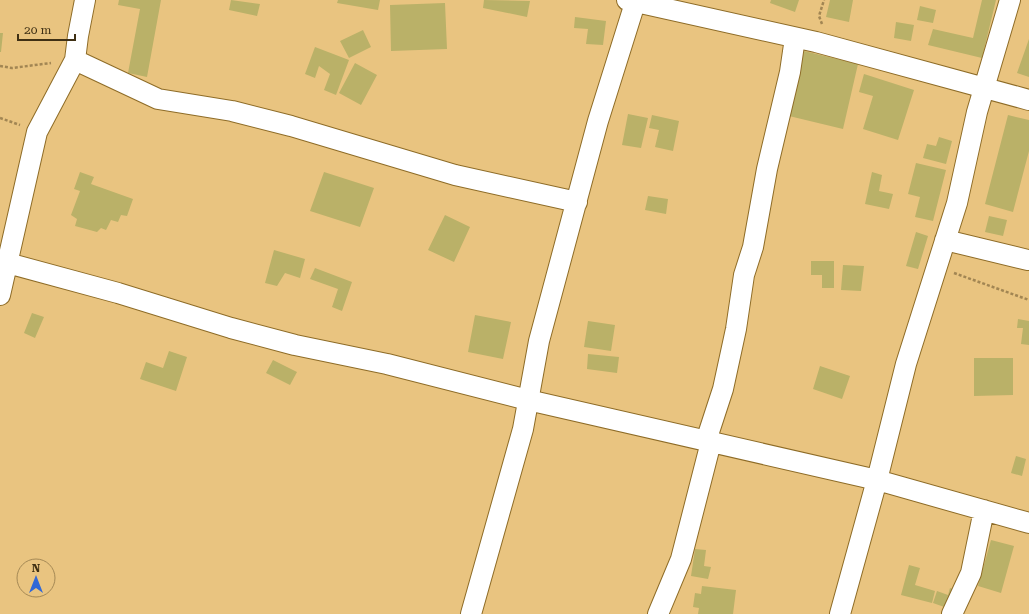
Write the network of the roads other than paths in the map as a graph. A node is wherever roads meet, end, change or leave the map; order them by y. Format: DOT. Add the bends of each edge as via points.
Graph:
graph roads {
  1 [pos="86,0"];
  2 [pos="1010,0"];
  3 [pos="631,1"];
  4 [pos="795,38"];
  5 [pos="75,60"];
  6 [pos="984,87"];
  7 [pos="1029,100"];
  8 [pos="577,202"];
  9 [pos="945,240"];
  10 [pos="1028,260"];
  11 [pos="4,261"];
  12 [pos="0,295"];
  13 [pos="528,400"];
  14 [pos="708,442"];
  15 [pos="877,480"];
  16 [pos="984,510"];
  17 [pos="1029,523"];
  18 [pos="471,614"];
  19 [pos="658,614"];
  20 [pos="840,614"];
  21 [pos="952,614"];
  1 -- 5 [label="street"];
  2 -- 6 [label="street"];
  3 -- 4 [label="street"];
  3 -- 8 [label="street"];
  4 -- 6 [label="street"];
  4 -- 14 [label="street" via="753,247 744,275 736,329"];
  5 -- 8 [label="street" via="158,99 232,111 455,174"];
  5 -- 11 [label="street" via="37,132"];
  6 -- 7 [label="street"];
  6 -- 9 [label="street" via="976,112 957,202"];
  8 -- 13 [label="street" via="539,341"];
  9 -- 10 [label="street"];
  9 -- 15 [label="street" via="906,364"];
  11 -- 12 [label="street"];
  11 -- 13 [label="street" via="295,345 387,364"];
  13 -- 14 [label="street"];
  13 -- 18 [label="street" via="523,429"];
  14 -- 15 [label="street"];
  14 -- 19 [label="street" via="681,559"];
  15 -- 16 [label="street"];
  15 -- 20 [label="street"];
  16 -- 17 [label="street"];
  16 -- 21 [label="street" via="971,574"];
}
